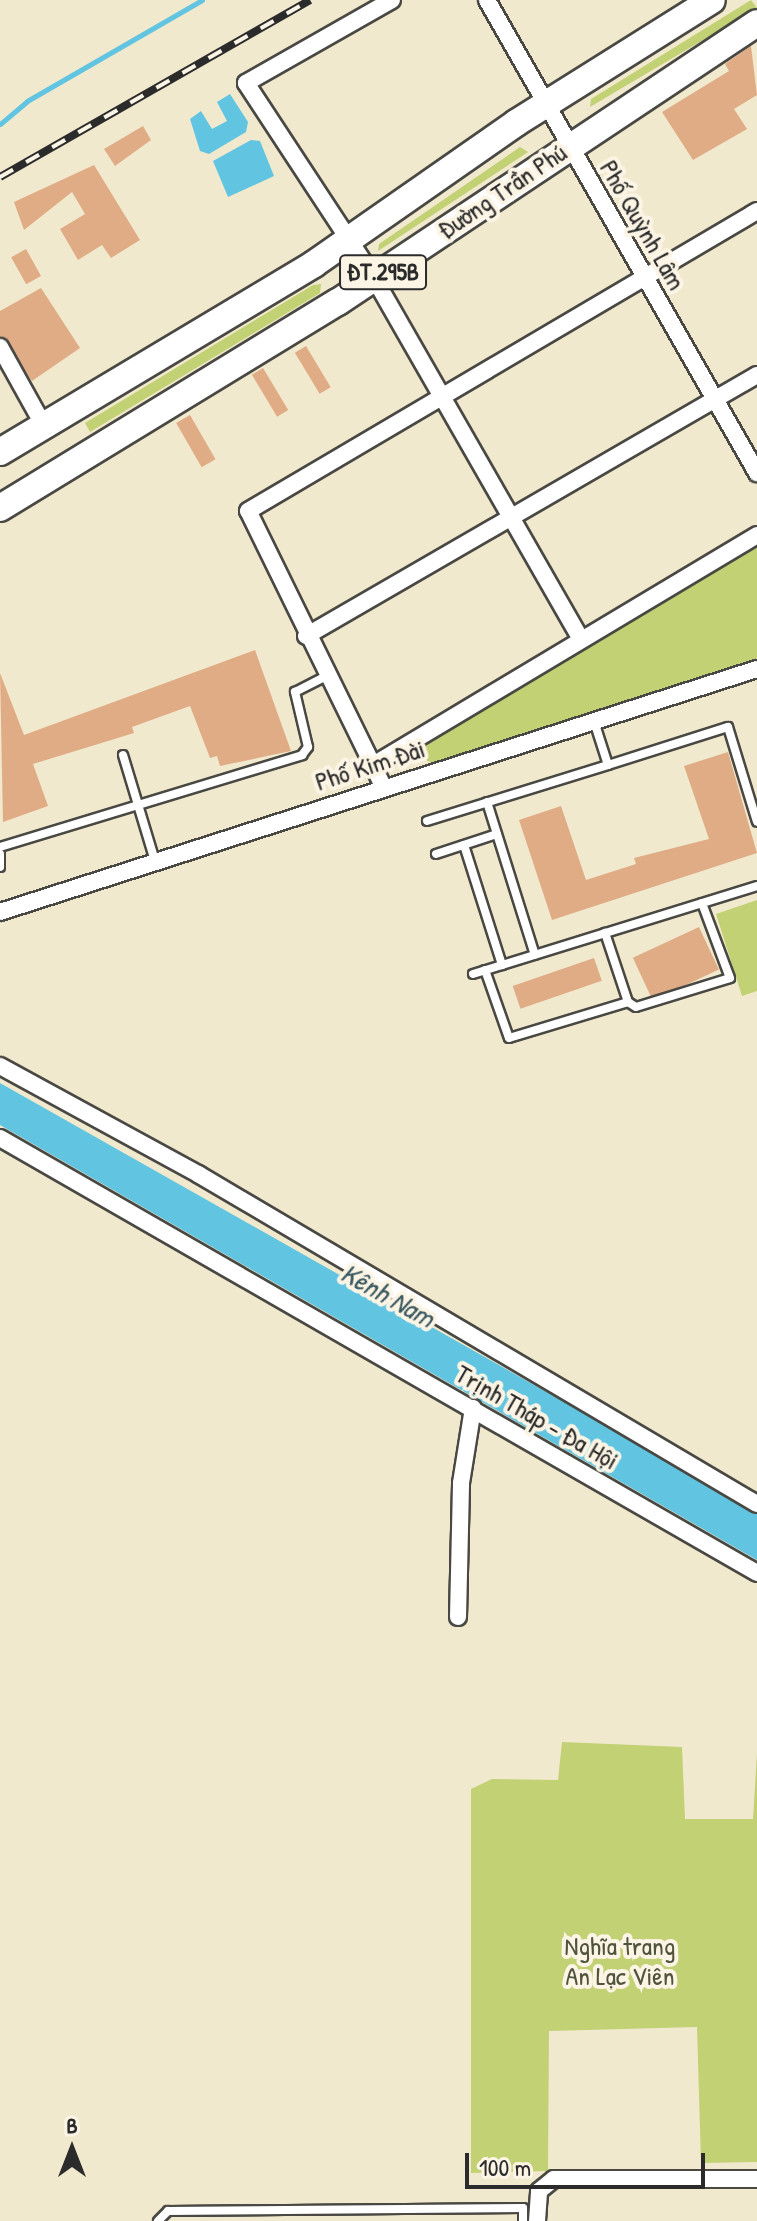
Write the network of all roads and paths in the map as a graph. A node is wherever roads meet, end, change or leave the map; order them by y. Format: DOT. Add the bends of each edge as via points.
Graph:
graph roads {
  1 [pos="392,0"];
  2 [pos="487,0"];
  3 [pos="712,0"];
  4 [pos="757,23"];
  5 [pos="546,103"];
  6 [pos="570,145"];
  7 [pos="757,211"];
  8 [pos="347,242"];
  9 [pos="645,277"];
  10 [pos="374,278"];
  11 [pos="0,347"];
  12 [pos="757,375"];
  13 [pos="441,400"];
  14 [pos="715,401"];
  15 [pos="44,426"];
  16 [pos="0,452"];
  17 [pos="757,473"];
  18 [pos="0,508"];
  19 [pos="510,519"];
  20 [pos="757,535"];
  21 [pos="306,636"];
  22 [pos="580,638"];
  23 [pos="757,669"];
  24 [pos="326,676"];
  25 [pos="594,720"];
  26 [pos="123,755"];
  27 [pos="373,765"];
  28 [pos="608,765"];
  29 [pos="383,786"];
  30 [pos="487,802"];
  31 [pos="138,806"];
  32 [pos="427,821"];
  33 [pos="757,822"];
  34 [pos="497,834"];
  35 [pos="464,845"];
  36 [pos="0,847"];
  37 [pos="0,854"];
  38 [pos="436,854"];
  39 [pos="155,861"];
  40 [pos="0,867"];
  41 [pos="757,886"];
  42 [pos="702,903"];
  43 [pos="0,912"];
  44 [pos="605,933"];
  45 [pos="535,955"];
  46 [pos="502,965"];
  47 [pos="485,970"];
  48 [pos="473,974"];
  49 [pos="628,1002"];
  50 [pos="0,1066"];
  51 [pos="0,1138"];
  52 [pos="473,1408"];
  53 [pos="757,1504"];
  54 [pos="757,1573"];
  55 [pos="458,1617"];
  56 [pos="757,2179"];
  57 [pos="315,2210"];
  58 [pos="158,2221"];
  59 [pos="315,2221"];
  60 [pos="523,2221"];
  61 [pos="537,2221"];
  1 -- 8 [label="street" via="246,83"];
  2 -- 5 [label="street, Phố Quỳnh Lâm"];
  3 -- 5 [label="main road, Đường Trần Phú / ĐT.295B"];
  4 -- 6 [label="main road, Đường Trần Phú / ĐT.295B"];
  5 -- 6 [label="street, Phố Quỳnh Lâm"];
  5 -- 8 [label="main road, Đường Trần Phú / ĐT.295B"];
  6 -- 9 [label="street, Phố Quỳnh Lâm"];
  6 -- 10 [label="main road, Đường Trần Phú / ĐT.295B"];
  7 -- 9 [label="street"];
  8 -- 10 [label="street"];
  8 -- 15 [label="main road, Đường Trần Phú / ĐT.295B"];
  9 -- 13 [label="street"];
  9 -- 14 [label="street, Phố Quỳnh Lâm"];
  10 -- 13 [label="street"];
  10 -- 18 [label="main road, Đường Trần Phú / ĐT.295B"];
  11 -- 15 [label="street"];
  12 -- 14 [label="street"];
  13 -- 19 [label="street"];
  13 -- 21 [label="street" via="248,511"];
  14 -- 17 [label="street, Phố Quỳnh Lâm"];
  14 -- 19 [label="street"];
  15 -- 16 [label="main road, Đường Trần Phú / ĐT.295B"];
  19 -- 21 [label="street"];
  19 -- 22 [label="street"];
  20 -- 22 [label="street"];
  21 -- 24 [label="street"];
  22 -- 27 [label="street"];
  23 -- 25 [label="street, Phố Kim Đài"];
  24 -- 27 [label="street"];
  24 -- 31 [label="lane" via="295,692 308,747 302,755"];
  25 -- 28 [label="lane"];
  25 -- 29 [label="street, Phố Kim Đài"];
  26 -- 31 [label="lane"];
  27 -- 29 [label="street"];
  28 -- 30 [label="lane"];
  28 -- 33 [label="lane" via="728,727"];
  29 -- 39 [label="street, Phố Kim Đài"];
  30 -- 32 [label="lane"];
  30 -- 34 [label="lane"];
  31 -- 36 [label="lane"];
  31 -- 39 [label="lane"];
  34 -- 35 [label="lane"];
  34 -- 45 [label="lane"];
  35 -- 38 [label="lane"];
  35 -- 46 [label="lane"];
  37 -- 40 [label="lane"];
  39 -- 43 [label="street, Phố Kim Đài"];
  41 -- 42 [label="lane"];
  42 -- 44 [label="lane"];
  42 -- 49 [label="lane" via="730,978 636,1007"];
  44 -- 45 [label="lane"];
  44 -- 49 [label="lane"];
  45 -- 46 [label="lane"];
  46 -- 47 [label="lane"];
  47 -- 48 [label="lane"];
  47 -- 49 [label="lane" via="509,1038"];
  50 -- 53 [label="street" via="198,1174"];
  51 -- 52 [label="street, Trịnh Tháp - Đa Hội"];
  52 -- 54 [label="street, Trịnh Tháp - Đa Hội"];
  52 -- 55 [label="street"];
  56 -- 61 [label="street" via="554,2179 539,2191"];
  57 -- 58 [label="lane" via="168,2211"];
  57 -- 59 [label="lane"];
  57 -- 60 [label="lane" via="523,2208"];
}
